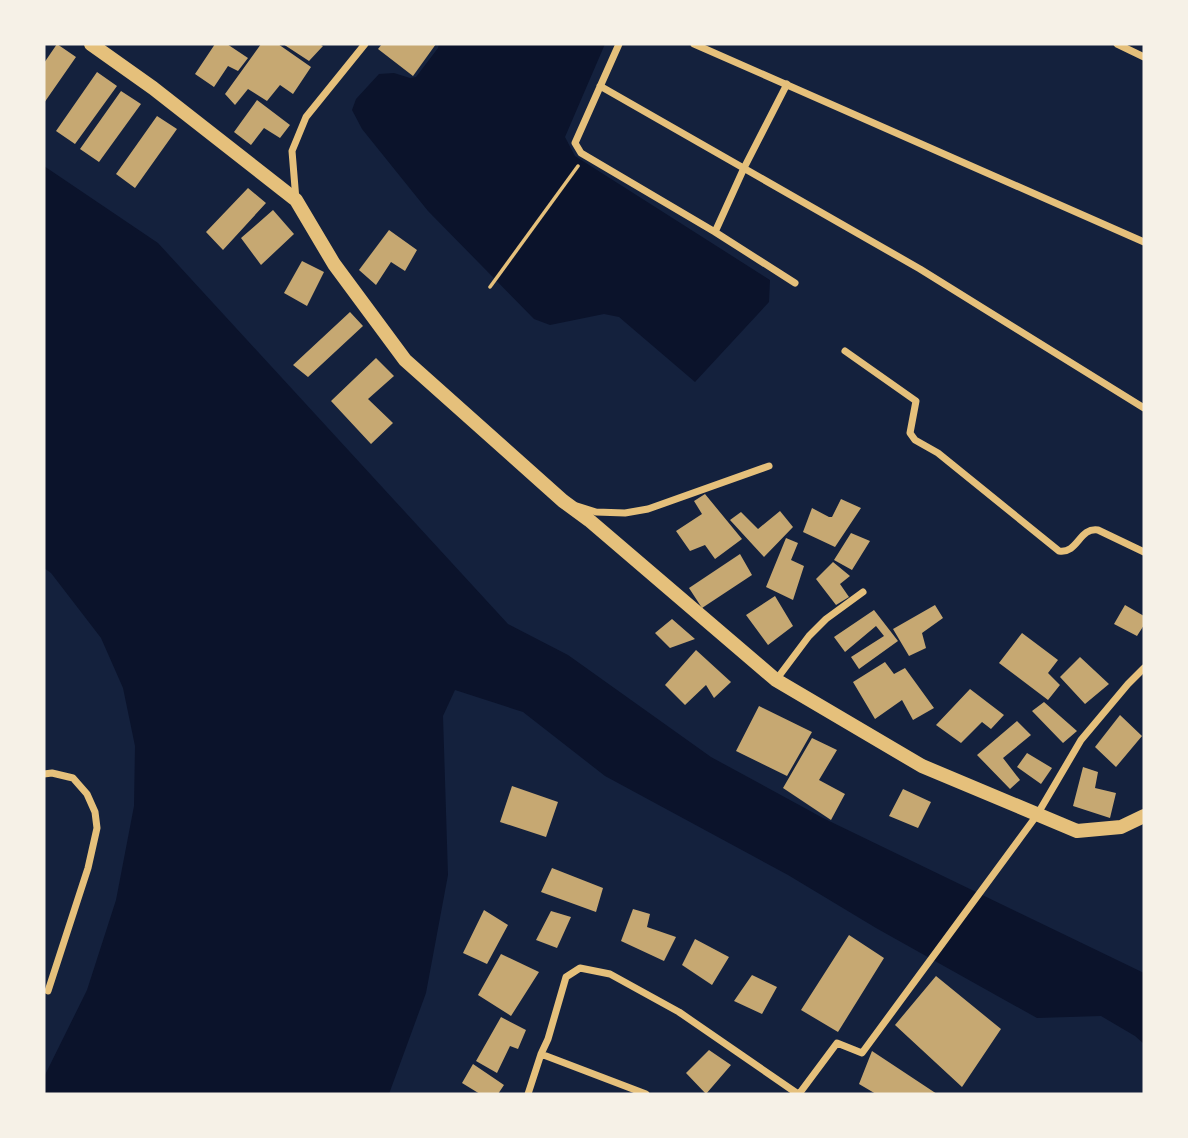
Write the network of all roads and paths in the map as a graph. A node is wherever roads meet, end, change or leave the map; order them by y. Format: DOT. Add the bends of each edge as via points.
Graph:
graph roads {
  1 [pos="91,44"];
  2 [pos="365,44"];
  3 [pos="619,44"];
  4 [pos="694,44"];
  5 [pos="1117,44"];
  6 [pos="1144,57"];
  7 [pos="787,85"];
  8 [pos="600,86"];
  9 [pos="585,155"];
  10 [pos="744,168"];
  11 [pos="296,201"];
  12 [pos="715,232"];
  13 [pos="1144,242"];
  14 [pos="795,284"];
  15 [pos="490,287"];
  16 [pos="845,351"];
  17 [pos="1144,408"];
  18 [pos="769,466"];
  19 [pos="563,501"];
  20 [pos="1144,552"];
  21 [pos="863,592"];
  22 [pos="1144,668"];
  23 [pos="776,680"];
  24 [pos="44,774"];
  25 [pos="1037,815"];
  26 [pos="1144,816"];
  27 [pos="48,991"];
  28 [pos="541,1054"];
  29 [pos="528,1094"];
  30 [pos="646,1094"];
  31 [pos="798,1094"];
  1 -- 11 [label="main road"];
  2 -- 11 [label="street" via="306,117 292,151"];
  3 -- 8 [label="street"];
  4 -- 7 [label="street"];
  5 -- 6 [label="street"];
  7 -- 10 [label="street"];
  7 -- 13 [label="street"];
  8 -- 9 [label="street" via="575,143"];
  8 -- 10 [label="street"];
  9 -- 12 [label="street"];
  9 -- 15 [label="path"];
  10 -- 12 [label="street"];
  10 -- 17 [label="street" via="920,269"];
  11 -- 19 [label="main road" via="334,264 405,360"];
  12 -- 14 [label="street"];
  16 -- 20 [label="street" via="916,401 910,433 915,440 938,453 1059,551 1072,548 1091,529"];
  18 -- 19 [label="street" via="625,513 596,512"];
  19 -- 23 [label="main road"];
  21 -- 23 [label="street" via="809,636"];
  22 -- 25 [label="street" via="1081,740"];
  23 -- 25 [label="main road" via="922,766"];
  24 -- 27 [label="street" via="73,778 87,794 97,828"];
  25 -- 26 [label="main road" via="1077,831 1121,827"];
  25 -- 31 [label="street" via="862,1053 837,1043"];
  28 -- 29 [label="street"];
  28 -- 30 [label="street"];
  28 -- 31 [label="street" via="566,977 580,968 610,974 679,1012"];
}
